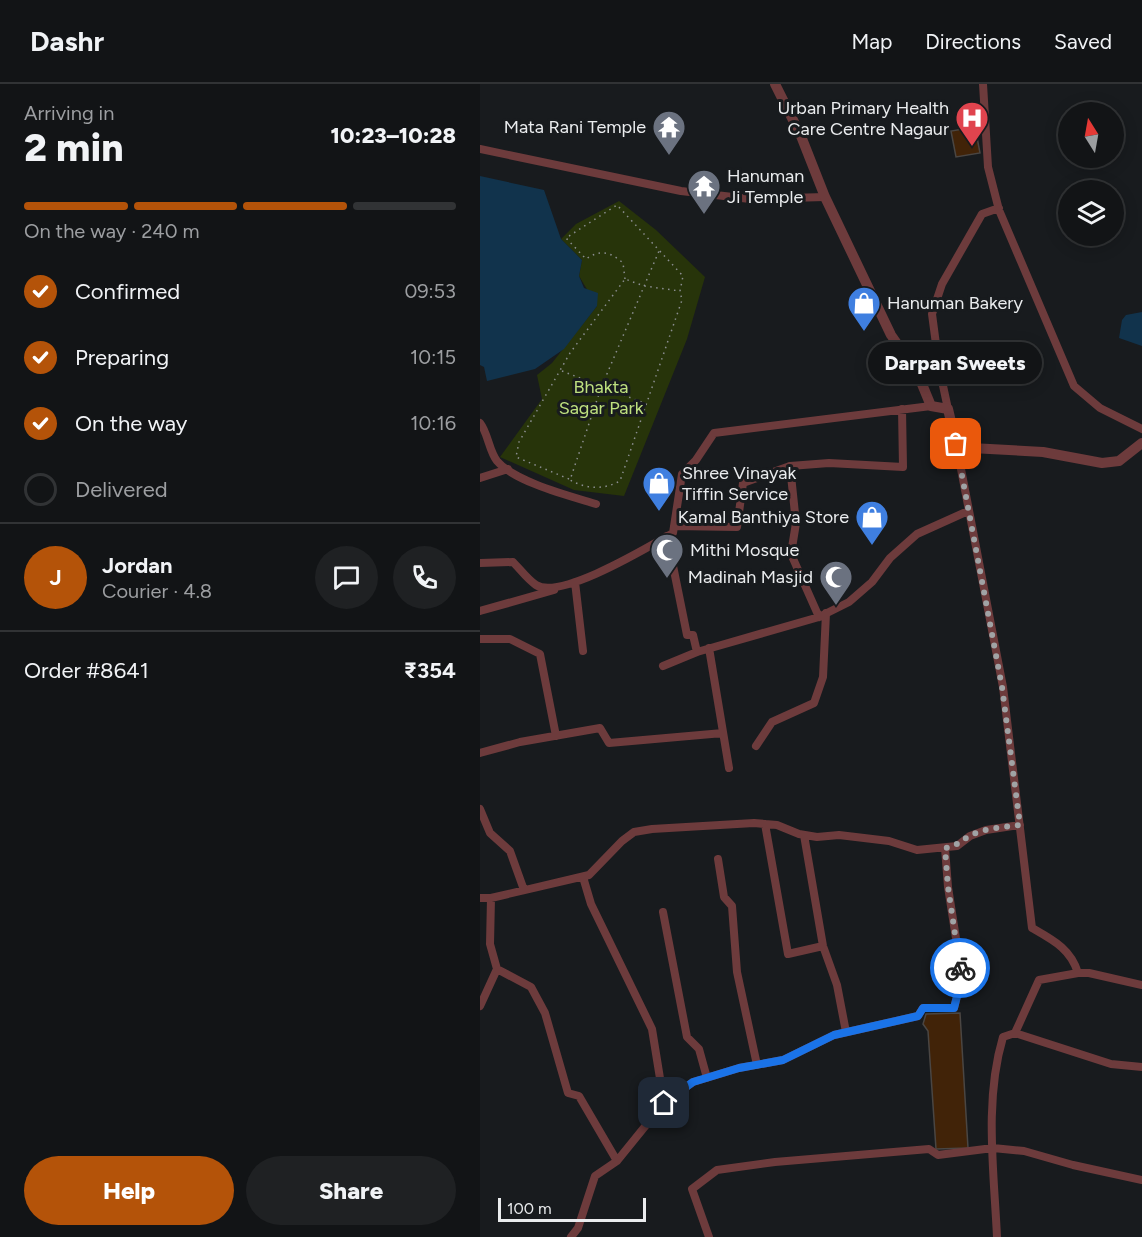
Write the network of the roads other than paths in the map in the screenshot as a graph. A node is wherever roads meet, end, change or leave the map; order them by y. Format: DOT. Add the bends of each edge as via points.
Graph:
graph roads {
  1 [pos="775,84"];
  2 [pos="983,84"];
  3 [pos="480,149"];
  4 [pos="825,197"];
  5 [pos="999,208"];
  6 [pos="939,367"];
  7 [pos="917,372"];
  8 [pos="931,406"];
  9 [pos="948,409"];
  10 [pos="902,410"];
  11 [pos="480,423"];
  12 [pos="1142,429"];
  13 [pos="1142,443"];
  14 [pos="956,444"];
  15 [pos="790,466"];
  16 [pos="508,469"];
  17 [pos="480,478"];
  18 [pos="596,504"];
  19 [pos="968,511"];
  20 [pos="674,525"];
  21 [pos="667,536"];
  22 [pos="480,563"];
  23 [pos="575,582"];
  24 [pos="556,590"];
  25 [pos="480,610"];
  26 [pos="823,615"];
  27 [pos="480,639"];
  28 [pos="709,648"];
  29 [pos="583,651"];
  30 [pos="697,652"];
  31 [pos="663,666"];
  32 [pos="723,733"];
  33 [pos="556,736"];
  34 [pos="756,746"];
  35 [pos="480,753"];
  36 [pos="729,768"];
  37 [pos="480,809"];
  38 [pos="765,824"];
  39 [pos="1020,825"];
  40 [pos="804,835"];
  41 [pos="945,848"];
  42 [pos="718,859"];
  43 [pos="583,877"];
  44 [pos="524,890"];
  45 [pos="480,898"];
  46 [pos="491,898"];
  47 [pos="663,912"];
  48 [pos="823,946"];
  49 [pos="497,969"];
  50 [pos="1078,974"];
  51 [pos="1142,985"];
  52 [pos="480,1006"];
  53 [pos="846,1032"];
  54 [pos="1015,1033"];
  55 [pos="757,1065"];
  56 [pos="1142,1067"];
  57 [pos="707,1078"];
  58 [pos="664,1103"];
  59 [pos="993,1148"];
  60 [pos="617,1161"];
  61 [pos="1142,1180"];
  62 [pos="572,1237"];
  63 [pos="709,1237"];
  64 [pos="997,1237"];
  1 -- 4 [label="street"];
  2 -- 5 [label="street" via="988,167"];
  3 -- 4 [label="street" via="681,191 750,199"];
  4 -- 7 [label="street" via="891,335"];
  5 -- 6 [label="street" via="982,214 942,284 932,314"];
  5 -- 12 [label="street" via="1074,386 1100,408"];
  6 -- 7 [label="street"];
  6 -- 9 [label="street"];
  7 -- 8 [label="street"];
  8 -- 9 [label="street"];
  8 -- 10 [label="street"];
  9 -- 14 [label="street"];
  10 -- 15 [label="street" via="903,467 829,463"];
  10 -- 20 [label="street" via="714,434 682,474"];
  11 -- 16 [label="street" via="496,460"];
  13 -- 14 [label="street" via="1119,461 1102,463 1043,452"];
  14 -- 19 [label="street"];
  15 -- 20 [label="street" via="743,483 737,527"];
  15 -- 26 [label="street" via="796,523 791,554"];
  16 -- 17 [label="street"];
  16 -- 18 [label="street" via="547,489"];
  19 -- 26 [label="street" via="917,534 849,602"];
  19 -- 39 [label="street" via="1002,687"];
  20 -- 21 [label="street" via="673,533"];
  21 -- 23 [label="street"];
  21 -- 30 [label="street" via="687,635 693,635"];
  22 -- 24 [label="street" via="513,562 537,586"];
  23 -- 24 [label="street"];
  23 -- 29 [label="street"];
  24 -- 25 [label="street"];
  26 -- 28 [label="street"];
  26 -- 34 [label="street" via="823,677 814,703 772,722"];
  27 -- 33 [label="street" via="510,639 540,654"];
  28 -- 30 [label="street"];
  28 -- 32 [label="street"];
  30 -- 31 [label="street"];
  32 -- 33 [label="street" via="609,743 600,728"];
  32 -- 36 [label="street"];
  33 -- 35 [label="street"];
  37 -- 44 [label="street" via="490,833 510,851"];
  38 -- 40 [label="street"];
  38 -- 43 [label="street" via="634,832"];
  38 -- 48 [label="street" via="788,954"];
  39 -- 41 [label="street" via="986,830"];
  39 -- 50 [label="street" via="1032,928 1061,945 1075,962"];
  40 -- 41 [label="street" via="889,841 917,850"];
  40 -- 48 [label="street"];
  41 -- 53 [label="street" via="962,977 954,1008 923,1008 918,1016"];
  42 -- 55 [label="street" via="724,897 732,906 737,972"];
  43 -- 44 [label="street"];
  43 -- 58 [label="street" via="591,904 652,1029"];
  44 -- 46 [label="street"];
  45 -- 46 [label="street"];
  46 -- 49 [label="street" via="490,944"];
  47 -- 57 [label="street" via="687,1036 699,1049"];
  48 -- 53 [label="street" via="837,985"];
  49 -- 52 [label="street"];
  49 -- 60 [label="street" via="531,987 544,1013 568,1093 579,1096"];
  50 -- 51 [label="street"];
  50 -- 54 [label="street" via="1039,980"];
  53 -- 55 [label="street" via="783,1060"];
  54 -- 56 [label="street" via="1111,1064"];
  54 -- 59 [label="street" via="1004,1037 995,1065"];
  55 -- 57 [label="street"];
  57 -- 58 [label="street" via="693,1082"];
  58 -- 60 [label="street"];
  59 -- 61 [label="street" via="1024,1151"];
  59 -- 63 [label="street" via="938,1155 928,1149 717,1170 692,1189"];
  59 -- 64 [label="street"];
  60 -- 62 [label="street" via="595,1176"];
}
